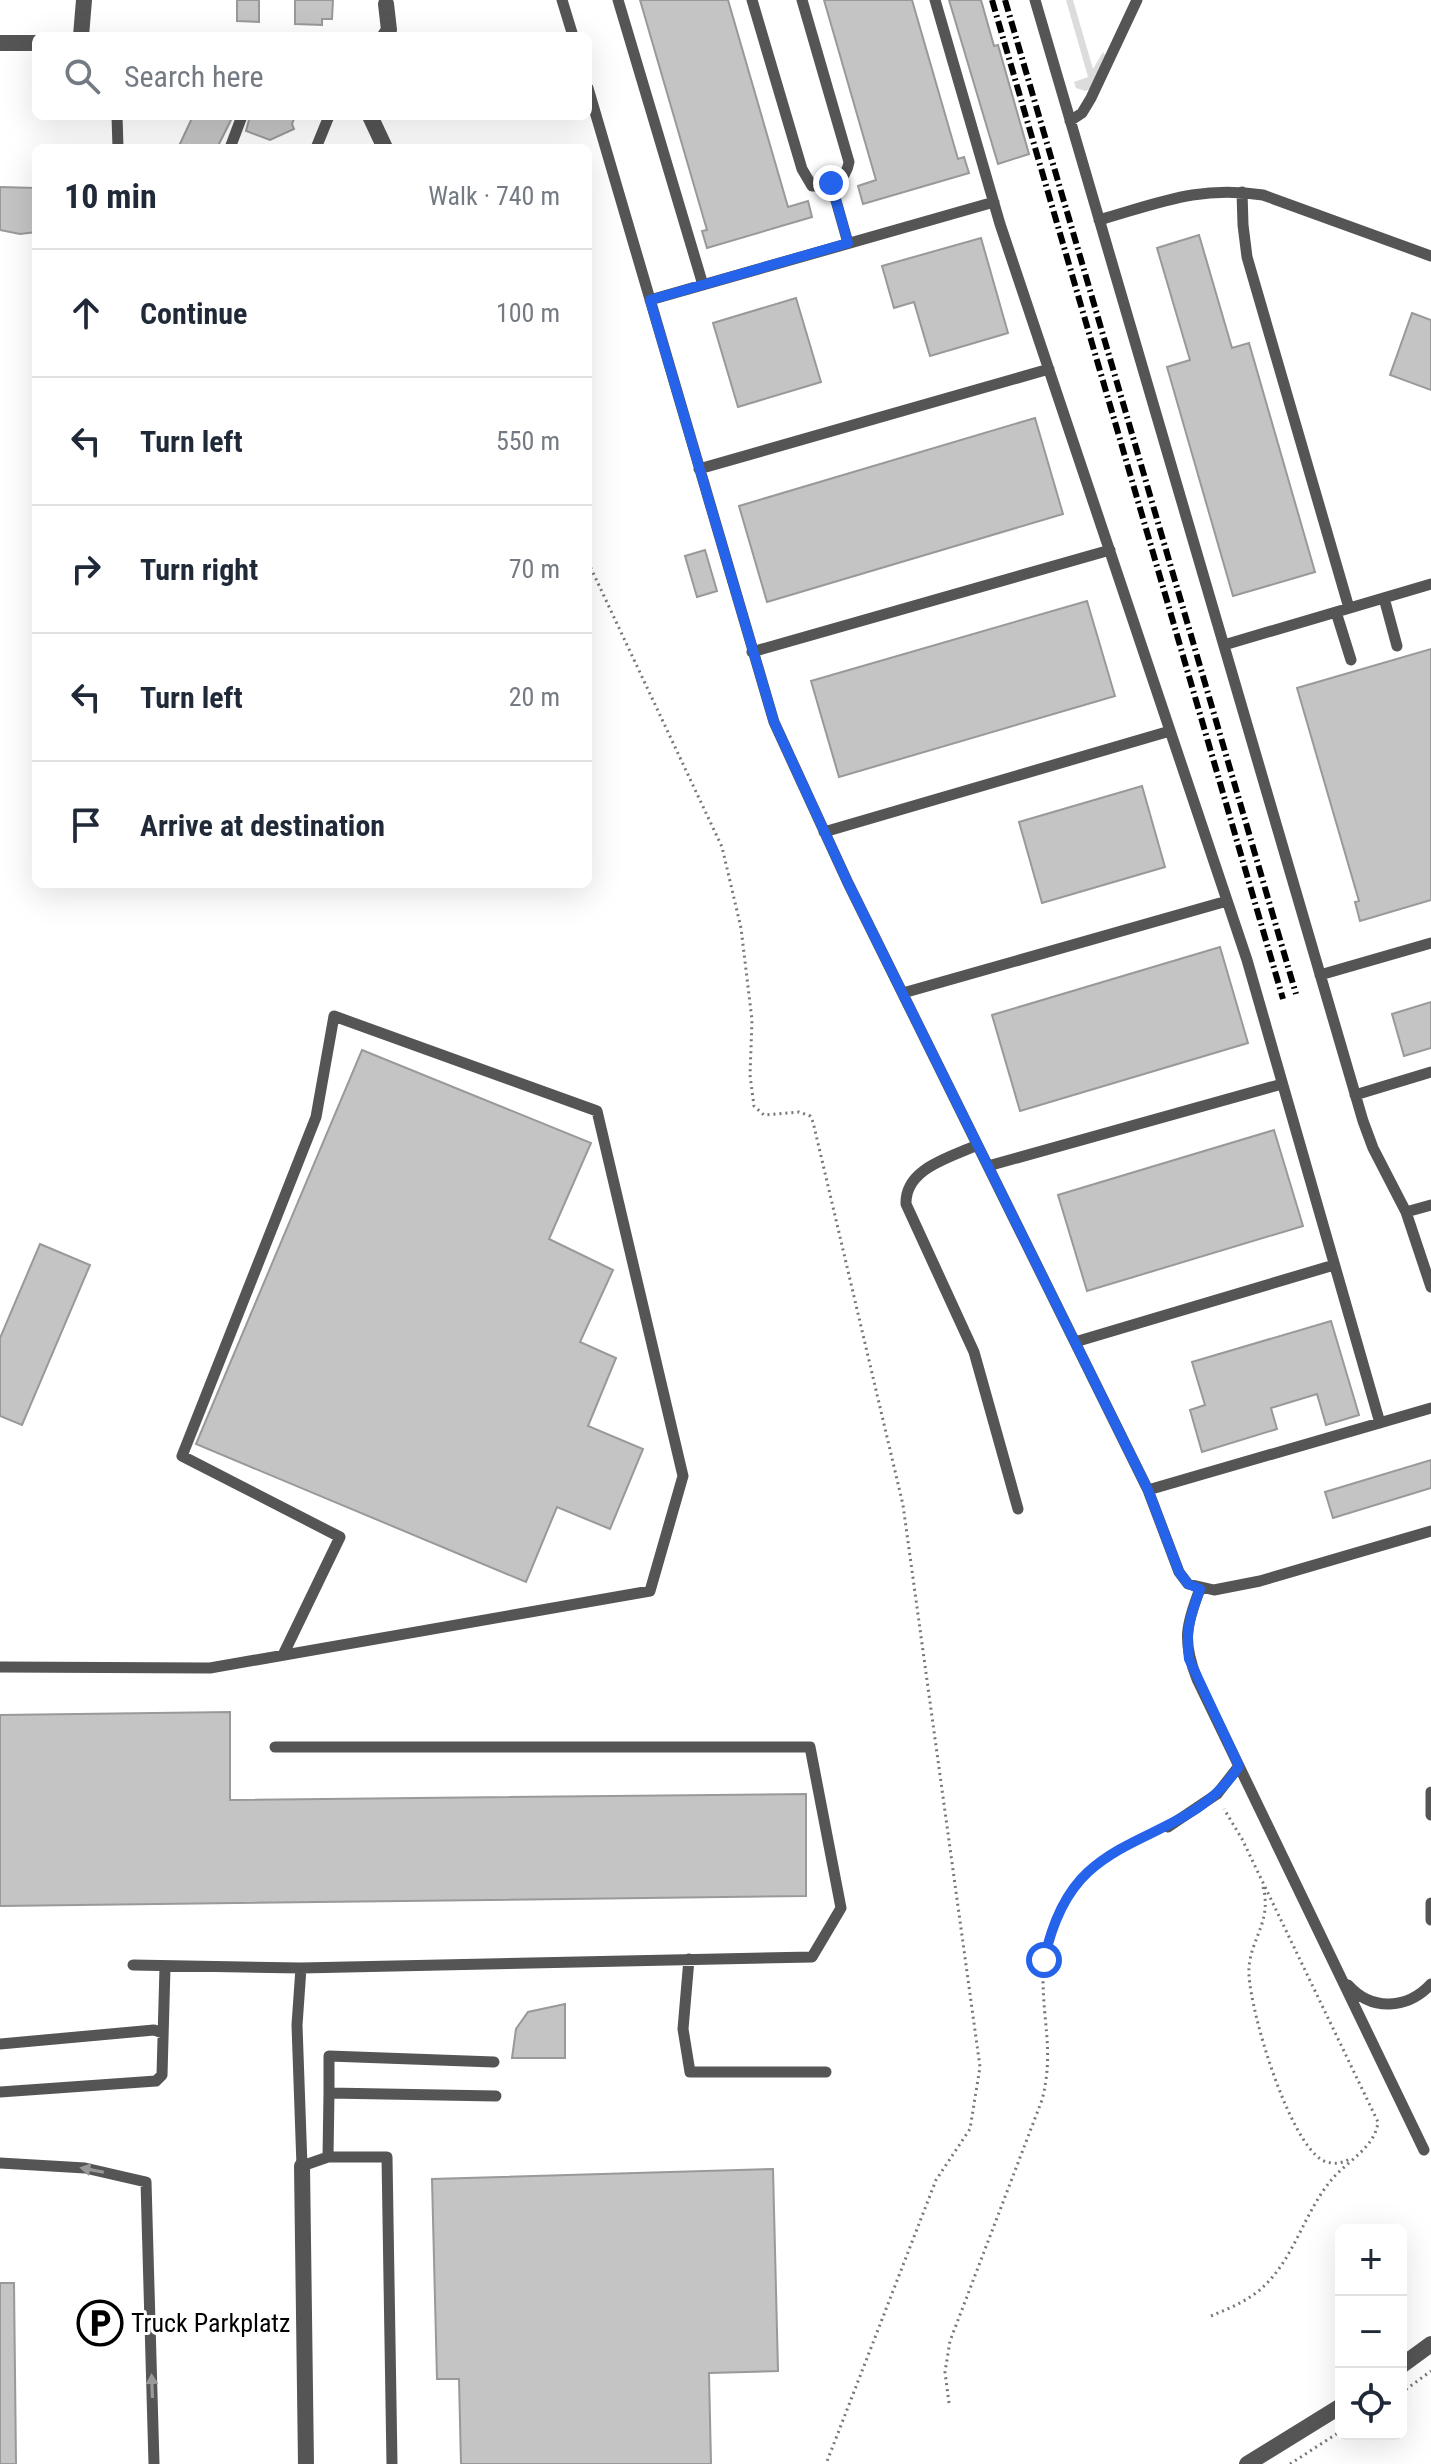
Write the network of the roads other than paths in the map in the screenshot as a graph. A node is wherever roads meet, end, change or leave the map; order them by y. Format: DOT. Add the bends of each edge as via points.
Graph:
graph roads {
  1 [pos="84,0"];
  2 [pos="562,0"];
  3 [pos="618,0"];
  4 [pos="752,0"];
  5 [pos="802,0"];
  6 [pos="935,0"];
  7 [pos="1035,0"];
  8 [pos="1137,0"];
  9 [pos="386,4"];
  10 [pos="81,32"];
  11 [pos="388,32"];
  12 [pos="572,32"];
  13 [pos="0,43"];
  14 [pos="32,43"];
  15 [pos="592,102"];
  16 [pos="117,120"];
  17 [pos="240,120"];
  18 [pos="327,120"];
  19 [pos="372,120"];
  20 [pos="1070,121"];
  21 [pos="118,144"];
  22 [pos="232,144"];
  23 [pos="318,144"];
  24 [pos="383,144"];
  25 [pos="831,183"];
  26 [pos="1242,192"];
  27 [pos="994,202"];
  28 [pos="1099,220"];
  29 [pos="848,243"];
  30 [pos="1431,256"];
  31 [pos="703,285"];
  32 [pos="650,300"];
  33 [pos="1049,369"];
  34 [pos="699,469"];
  35 [pos="1110,550"];
  36 [pos="1431,584"];
  37 [pos="1384,598"];
  38 [pos="1349,608"];
  39 [pos="1336,612"];
  40 [pos="1224,645"];
  41 [pos="1397,646"];
  42 [pos="752,652"];
  43 [pos="1351,660"];
  44 [pos="1170,731"];
  45 [pos="824,832"];
  46 [pos="1227,901"];
  47 [pos="1431,943"];
  48 [pos="1320,975"];
  49 [pos="903,993"];
  50 [pos="1431,1072"];
  51 [pos="1282,1084"];
  52 [pos="1355,1095"];
  53 [pos="977,1145"];
  54 [pos="988,1166"];
  55 [pos="1431,1205"];
  56 [pos="1406,1212"];
  57 [pos="1334,1265"];
  58 [pos="1431,1287"];
  59 [pos="1075,1342"];
  60 [pos="1431,1408"];
  61 [pos="1380,1423"];
  62 [pos="1148,1490"];
  63 [pos="1018,1509"];
  64 [pos="1431,1531"];
  65 [pos="1200,1589"];
  66 [pos="283,1655"];
  67 [pos="0,1667"];
  68 [pos="275,1747"];
  69 [pos="1239,1766"];
  70 [pos="1431,1792"];
  71 [pos="1431,1815"];
  72 [pos="1168,1827"];
  73 [pos="1431,1903"];
  74 [pos="1431,1920"];
  75 [pos="689,1959"];
  76 [pos="133,1965"];
  77 [pos="165,1967"];
  78 [pos="301,1968"];
  79 [pos="1339,1975"];
  80 [pos="1431,1984"];
  81 [pos="163,2033"];
  82 [pos="0,2044"];
  83 [pos="494,2062"];
  84 [pos="826,2072"];
  85 [pos="0,2092"];
  86 [pos="329,2093"];
  87 [pos="496,2096"];
  88 [pos="1424,2150"];
  89 [pos="328,2157"];
  90 [pos="0,2163"];
  91 [pos="302,2166"];
  92 [pos="1431,2344"];
  93 [pos="1407,2362"];
  94 [pos="1335,2410"];
  95 [pos="154,2464"];
  96 [pos="306,2464"];
  97 [pos="392,2464"];
  98 [pos="1247,2464"];
  1 -- 10 [label="street"];
  2 -- 12 [label="lane"];
  3 -- 31 [label="lane"];
  4 -- 25 [label="lane" via="802,169 812,186"];
  5 -- 25 [label="lane" via="849,162 845,176"];
  6 -- 27 [label="lane"];
  7 -- 20 [label="lane"];
  8 -- 20 [label="lane" via="1091,98"];
  9 -- 11 [label="street"];
  13 -- 14 [label="street"];
  15 -- 32 [label="lane"];
  16 -- 21 [label="lane"];
  17 -- 22 [label="lane"];
  18 -- 23 [label="lane"];
  19 -- 24 [label="street"];
  20 -- 28 [label="lane"];
  25 -- 29 [label="lane"];
  26 -- 28 [label="lane" via="1190,194"];
  26 -- 30 [label="lane"];
  26 -- 38 [label="lane" via="1247,257"];
  27 -- 29 [label="lane"];
  27 -- 33 [label="lane"];
  28 -- 40 [label="lane"];
  29 -- 31 [label="lane"];
  31 -- 32 [label="lane"];
  32 -- 34 [label="lane"];
  33 -- 34 [label="lane"];
  33 -- 35 [label="lane"];
  34 -- 42 [label="lane"];
  35 -- 42 [label="lane"];
  35 -- 44 [label="lane"];
  36 -- 37 [label="lane"];
  37 -- 38 [label="lane"];
  37 -- 41 [label="lane"];
  38 -- 39 [label="lane"];
  39 -- 40 [label="lane"];
  39 -- 43 [label="lane"];
  40 -- 48 [label="lane"];
  42 -- 45 [label="lane" via="774,722"];
  44 -- 45 [label="lane"];
  44 -- 46 [label="lane"];
  45 -- 49 [label="lane"];
  46 -- 49 [label="lane"];
  46 -- 51 [label="lane"];
  47 -- 48 [label="lane"];
  48 -- 52 [label="lane"];
  49 -- 53 [label="lane"];
  50 -- 52 [label="lane"];
  51 -- 54 [label="lane"];
  51 -- 57 [label="lane"];
  52 -- 56 [label="lane" via="1373,1148"];
  53 -- 54 [label="lane"];
  53 -- 63 [label="lane" via="914,1177 906,1204 974,1352"];
  54 -- 59 [label="lane"];
  55 -- 56 [label="lane"];
  56 -- 58 [label="lane"];
  57 -- 59 [label="lane"];
  57 -- 61 [label="lane"];
  59 -- 62 [label="lane"];
  60 -- 61 [label="lane"];
  61 -- 62 [label="lane"];
  62 -- 65 [label="lane" via="1179,1572"];
  64 -- 65 [label="lane" via="1260,1581"];
  65 -- 69 [label="lane" via="1188,1621 1189,1659"];
  66 -- 66 [label="lane" via="650,1591 683,1476 597,1111 334,1016 316,1117 182,1456 340,1537"];
  66 -- 67 [label="lane" via="210,1668"];
  68 -- 75 [label="lane" via="810,1747 841,1908 812,1957"];
  69 -- 72 [label="lane" via="1215,1796"];
  69 -- 79 [label="lane"];
  70 -- 71 [label="lane"];
  73 -- 74 [label="lane"];
  75 -- 78 [label="lane"];
  75 -- 84 [label="lane" via="683,2029 690,2072"];
  76 -- 77 [label="lane"];
  77 -- 78 [label="lane"];
  77 -- 81 [label="lane"];
  78 -- 91 [label="lane" via="297,2025"];
  79 -- 80 [label="lane" via="1354,1992 1381,2004 1408,2002"];
  79 -- 88 [label="lane"];
  81 -- 82 [label="lane"];
  81 -- 85 [label="lane" via="162,2075 156,2081"];
  83 -- 86 [label="lane" via="329,2056"];
  86 -- 87 [label="lane"];
  86 -- 89 [label="lane"];
  89 -- 91 [label="lane"];
  89 -- 97 [label="lane" via="387,2157"];
  95 -- 90 [label="lane, one-way" via="146,2182 85,2168"];
  91 -- 96 [label="street"];
  92 -- 93 [label="street"];
  94 -- 98 [label="street"];
}
